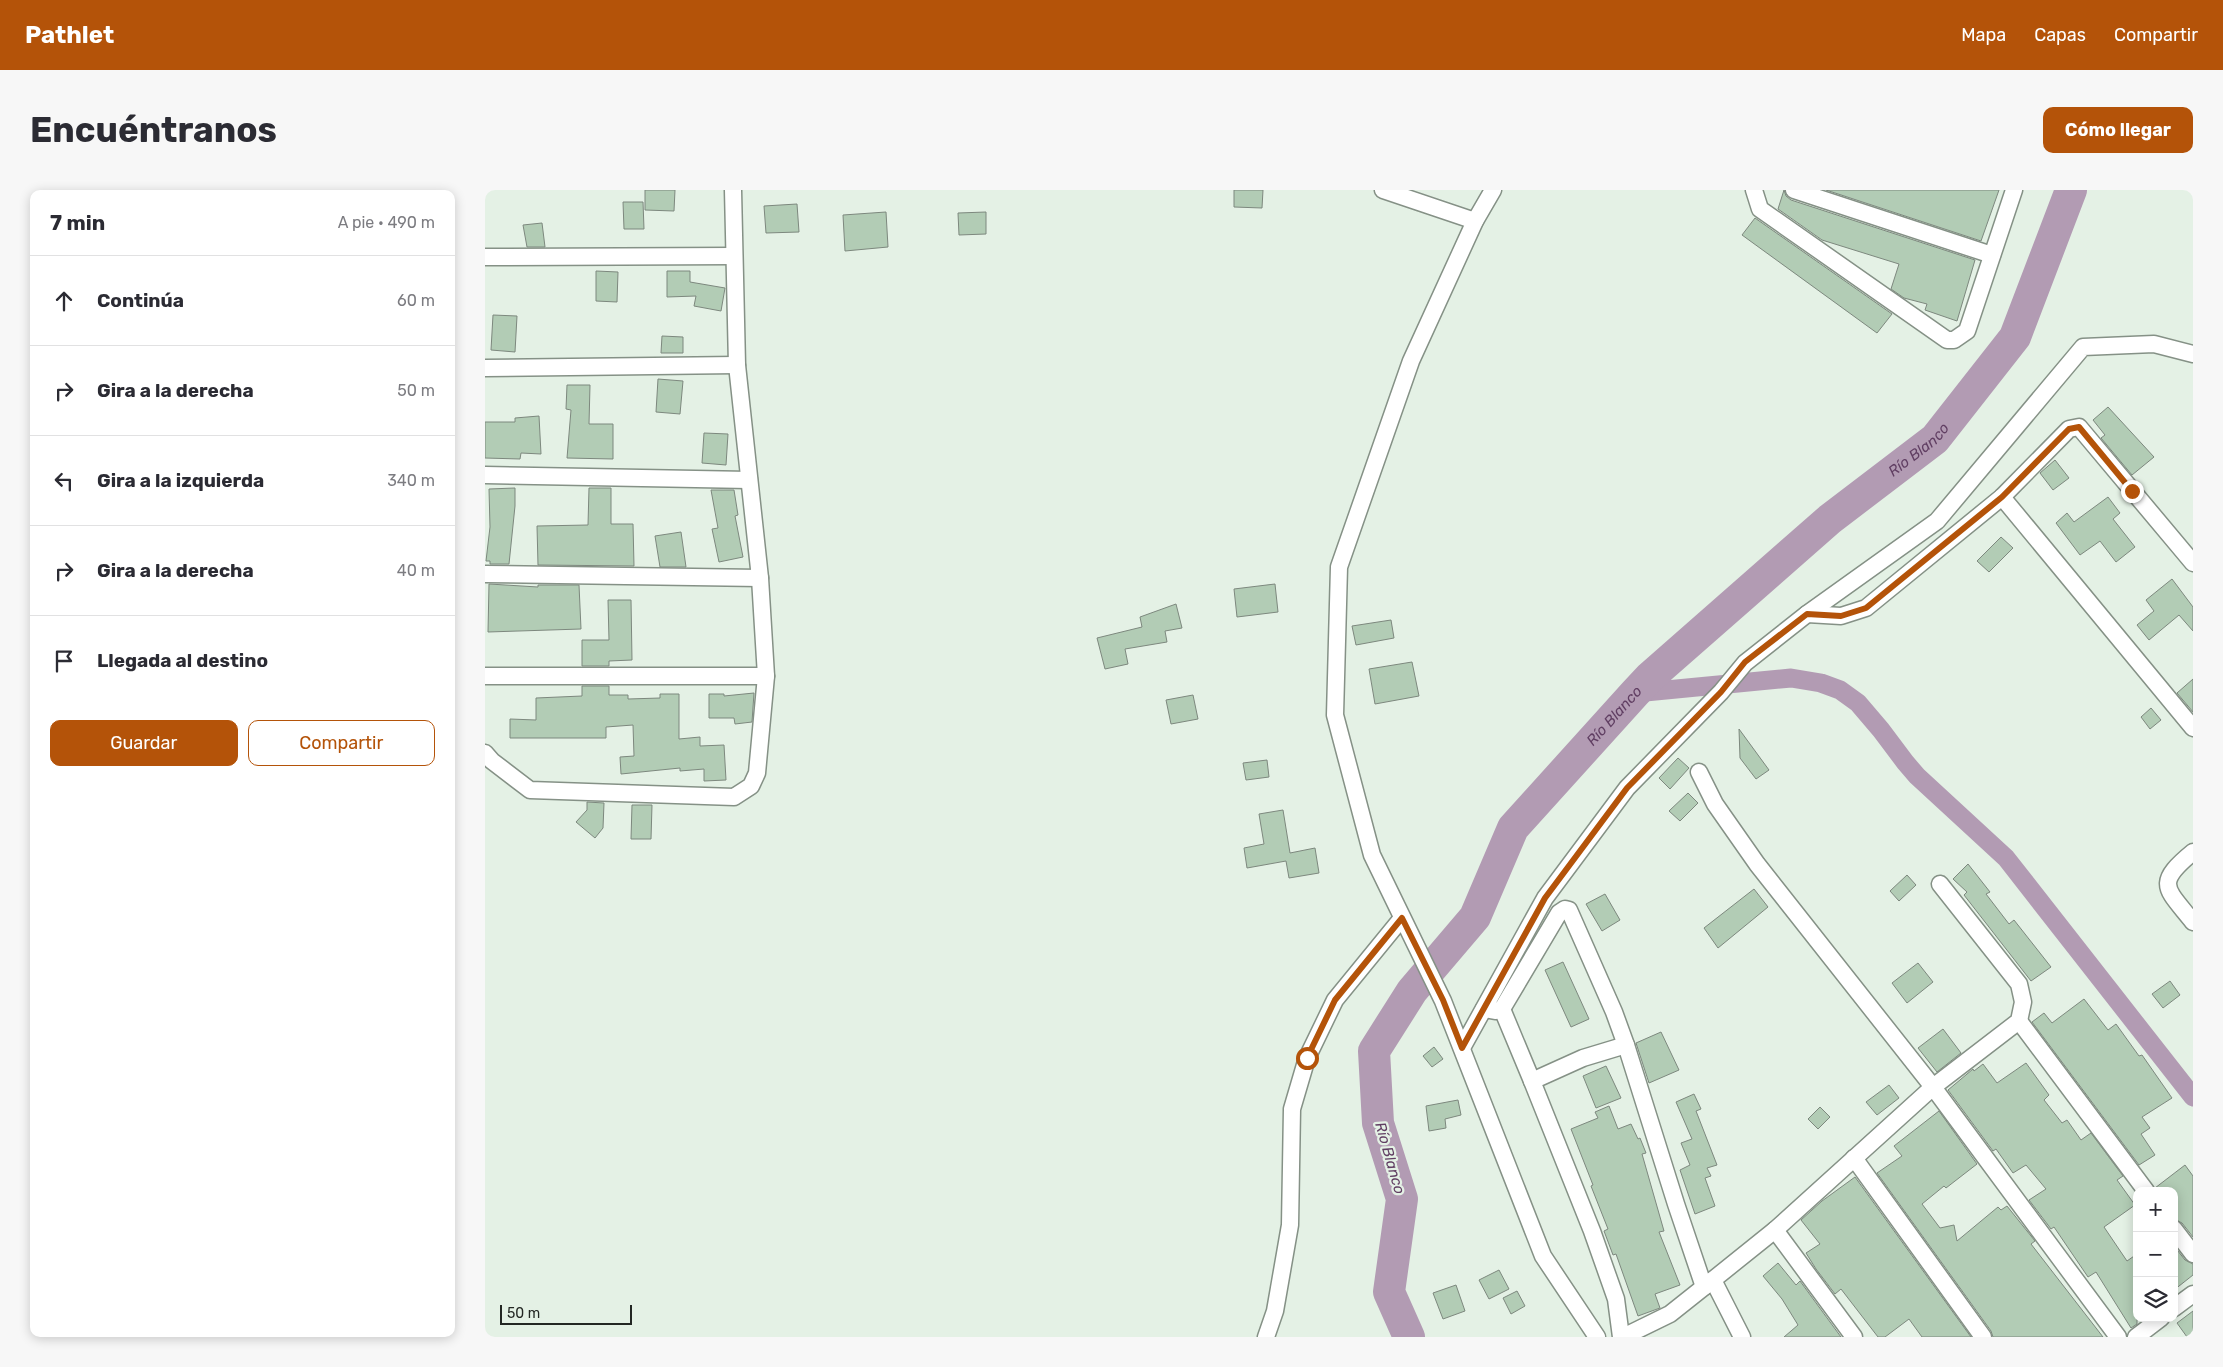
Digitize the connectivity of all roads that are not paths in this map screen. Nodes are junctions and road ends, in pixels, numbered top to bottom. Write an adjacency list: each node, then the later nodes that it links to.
1 (733, 190): 9 (street)
2 (1383, 190): 7 (street)
3 (1493, 190): 7 (street)
4 (1754, 190): 8 (street)
5 (1794, 190): 8 (street)
6 (2013, 190): 8 (street)
7 (1475, 221): 28 (street)
8 (1992, 255)
9 (733, 256): 10 (street); 12 (street)
10 (485, 257)
11 (2193, 354): 20 (street)
12 (737, 365): 13 (street); 15 (street)
13 (485, 368)
14 (485, 475): 15 (street)
15 (749, 480): 19 (street)
16 (2002, 497): 17 (street); 20 (street); 23 (street)
17 (2193, 563)
18 (485, 574): 19 (street)
19 (761, 578): 22 (street)
20 (1807, 614): 30 (street)
21 (485, 676): 22 (street)
22 (766, 676): 24 (street)
23 (2193, 728)
24 (485, 753)
25 (1699, 772): 36 (street)
26 (2193, 852): 29 (street)
27 (1939, 884): 32 (street)
28 (1402, 918): 34 (street); 46 (street)
29 (2193, 922)
30 (1484, 1009): 31 (street); 34 (street)
31 (1502, 1009): 33 (street); 35 (street)
32 (2019, 1021): 36 (street); 38 (street)
33 (1626, 1045): 35 (street); 42 (street)
34 (1462, 1048): 47 (street)
35 (1532, 1081): 48 (street)
36 (1933, 1087): 37 (street); 52 (street)
37 (1854, 1158): 39 (street); 51 (street)
38 (2143, 1187)
39 (1775, 1230): 42 (street); 50 (street)
40 (2176, 1232): 41 (street)
41 (2193, 1254)
42 (1709, 1283): 48 (street); 49 (street)
43 (2193, 1294): 44 (street)
44 (2178, 1305)
45 (2156, 1322): 53 (street)
46 (1266, 1337)
47 (1597, 1337)
48 (1622, 1337)
49 (1742, 1337)
50 (1854, 1337)
51 (1983, 1337)
52 (2118, 1337)
53 (2136, 1337)

